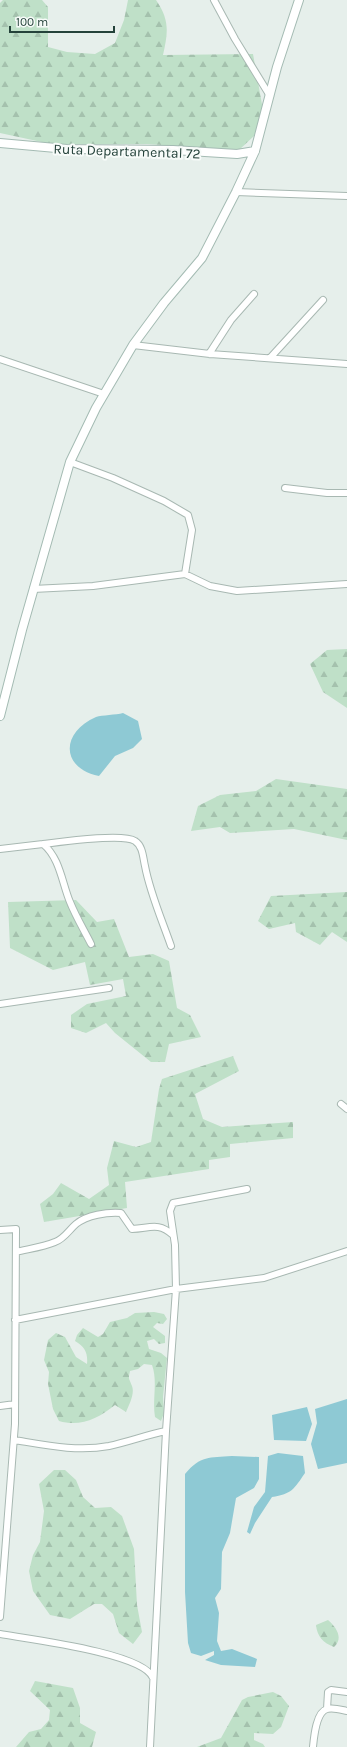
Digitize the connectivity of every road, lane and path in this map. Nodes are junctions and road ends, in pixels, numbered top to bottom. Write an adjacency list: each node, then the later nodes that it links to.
1 (214, 0): 3 (street)
2 (299, 0): 3 (main road)
3 (270, 96): 5 (main road)
4 (0, 143): 5 (main road, Ruta Departamental 72)
5 (255, 151): 6 (main road)
6 (236, 192): 7 (street); 10 (main road)
7 (347, 196)
8 (254, 294): 11 (street)
9 (323, 300): 12 (street)
10 (133, 345): 11 (street); 15 (main road)
11 (208, 354): 12 (street)
12 (270, 358): 14 (street)
13 (0, 359): 15 (street)
14 (347, 364)
15 (104, 394): 16 (main road)
16 (70, 462): 19 (street); 21 (main road)
17 (285, 488): 18 (street)
18 (347, 493)
19 (185, 574): 20 (street); 21 (street)
20 (347, 584)
21 (33, 589): 22 (main road)
22 (0, 716)
23 (43, 844): 24 (street); 25 (street); 26 (street)
24 (0, 849)
25 (91, 944)
26 (171, 946)
27 (109, 988): 28 (street)
28 (0, 1004)
29 (341, 1104): 30 (street)
30 (347, 1109)
31 (247, 1189): 33 (street)
32 (0, 1230): 35 (street)
33 (173, 1236): 35 (street); 36 (street)
34 (347, 1251): 36 (street)
35 (16, 1252): 37 (street)
36 (176, 1289): 37 (street); 40 (street)
37 (15, 1320): 38 (street)
38 (15, 1404): 39 (street); 41 (street)
39 (0, 1406)
40 (166, 1431): 41 (street); 44 (street)
41 (14, 1440): 42 (street)
42 (0, 1617)
43 (0, 1634): 44 (street)
44 (154, 1680): 48 (street)
45 (347, 1692): 46 (street)
46 (327, 1709): 47 (street); 49 (street)
47 (347, 1711)
48 (150, 1747)
49 (312, 1747)

